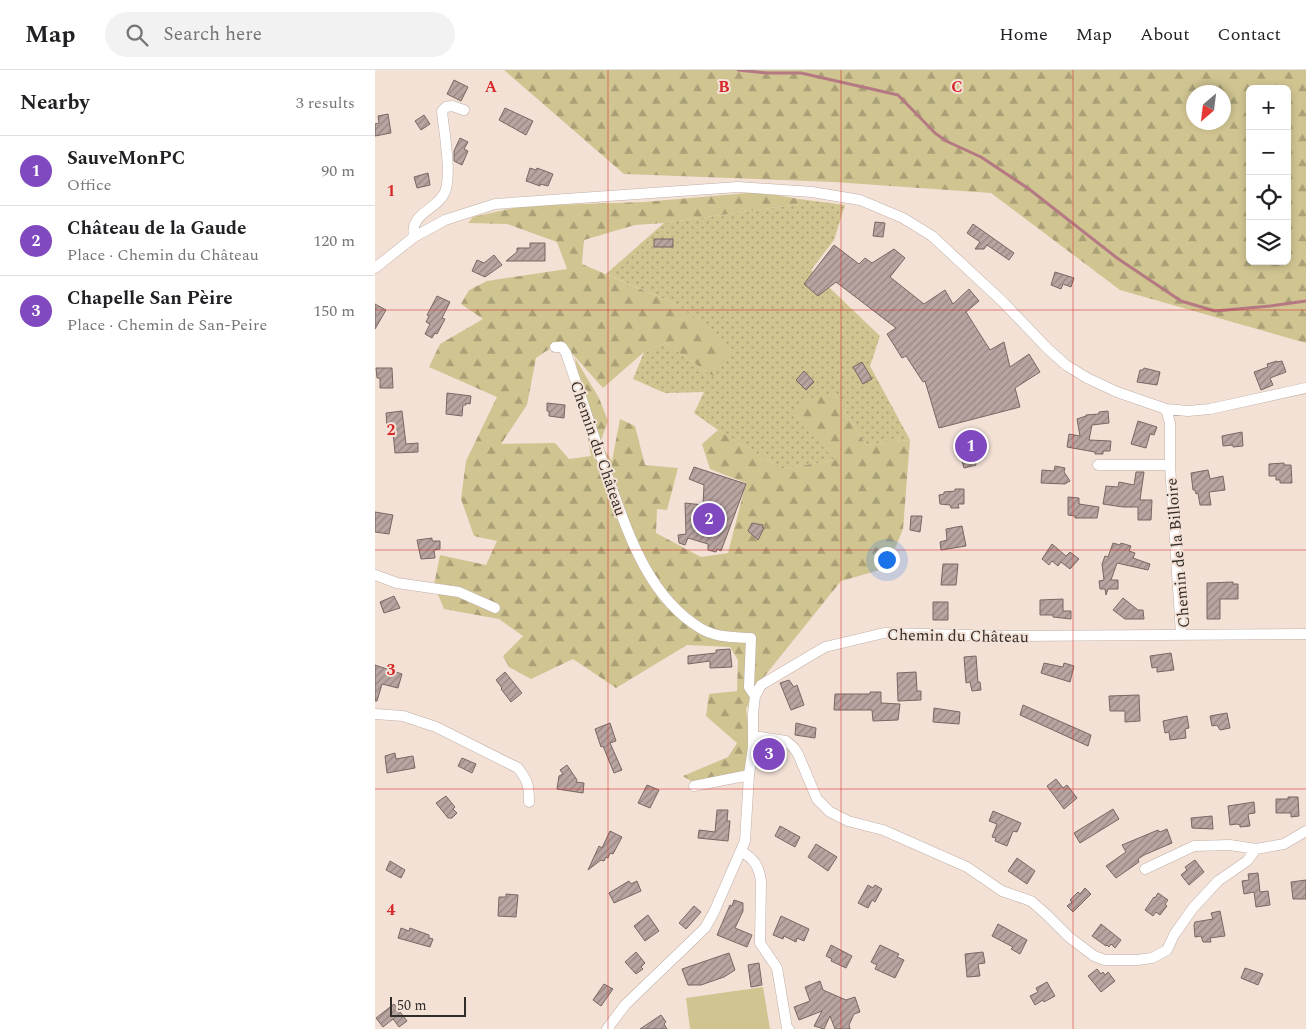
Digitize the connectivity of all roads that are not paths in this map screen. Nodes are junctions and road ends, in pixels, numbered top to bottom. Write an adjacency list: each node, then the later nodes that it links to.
1 (464, 110): 2 (street)
2 (414, 237): 3 (street); 6 (street)
3 (375, 268)
4 (555, 347): 13 (street, Chemin du Château)
5 (1306, 388): 6 (street)
6 (1167, 410): 8 (street, Chemin de la Billoire)
7 (1098, 465): 8 (street)
8 (1170, 465): 11 (street, Chemin de la Billoire)
9 (375, 575): 10 (street)
10 (495, 608)
11 (1181, 634): 12 (street, Chemin de la Billoire); 13 (street, Chemin du Château)
12 (1306, 634)
13 (755, 696): 15 (street, Chemin du Château)
14 (375, 714): 18 (street)
15 (753, 736): 16 (street, Chemin du Château); 20 (street)
16 (749, 775): 17 (street); 21 (street, Chemin du Château)
17 (694, 786)
18 (529, 802)
19 (1306, 831): 20 (street)
20 (1256, 850): 22 (street)
21 (741, 851): 23 (street, Chemin du Château); 24 (street)
22 (1145, 869)
23 (607, 1029)
24 (789, 1029)

